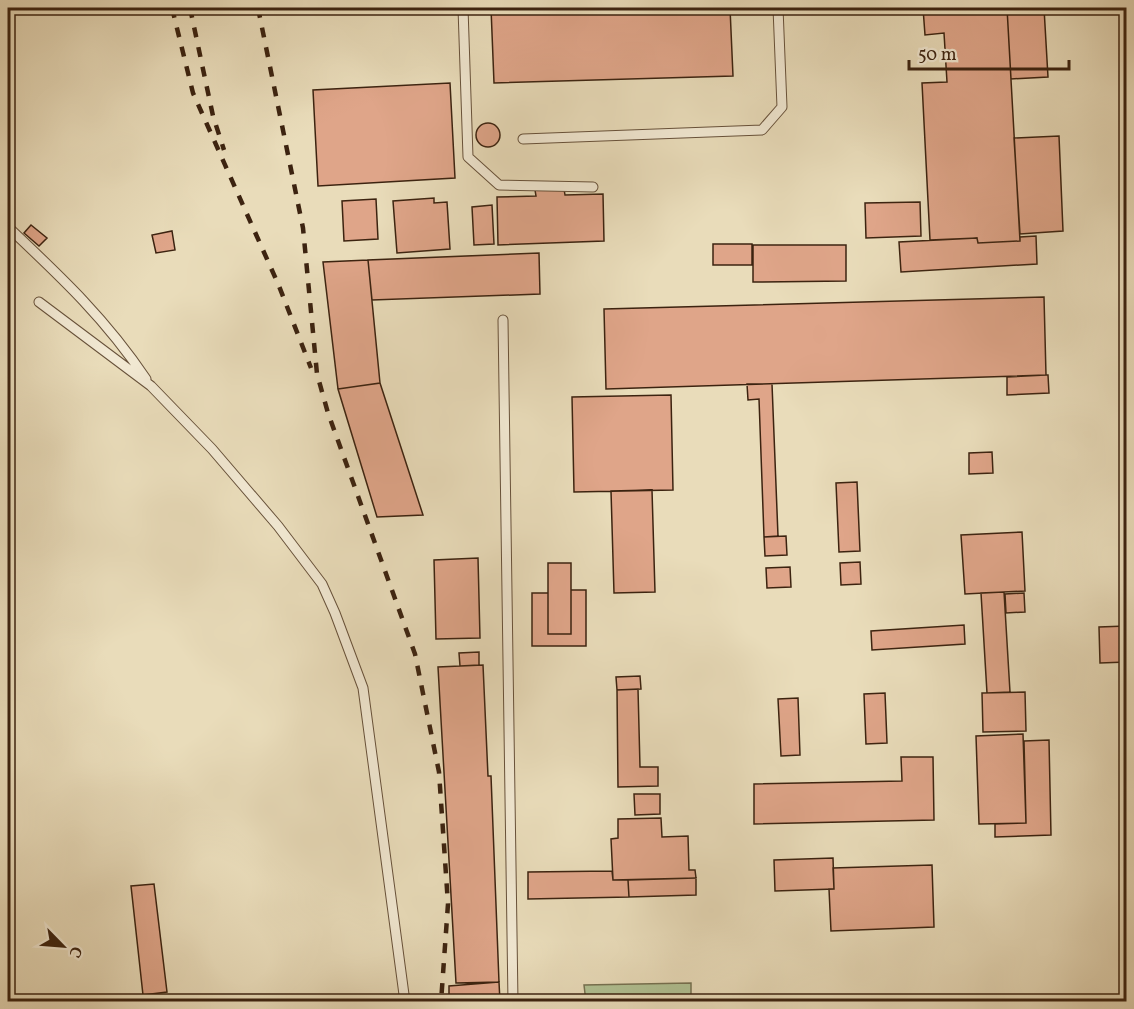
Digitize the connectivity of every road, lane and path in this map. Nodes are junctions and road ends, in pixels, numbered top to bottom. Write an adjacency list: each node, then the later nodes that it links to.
1 (463, 8): 4 (lane)
2 (778, 8): 3 (lane)
3 (523, 139)
4 (593, 187)
5 (8, 227): 8 (lane)
6 (39, 302): 8 (lane)
7 (503, 320): 10 (lane)
8 (151, 386): 9 (lane)
9 (405, 1002)
10 (513, 1002)

